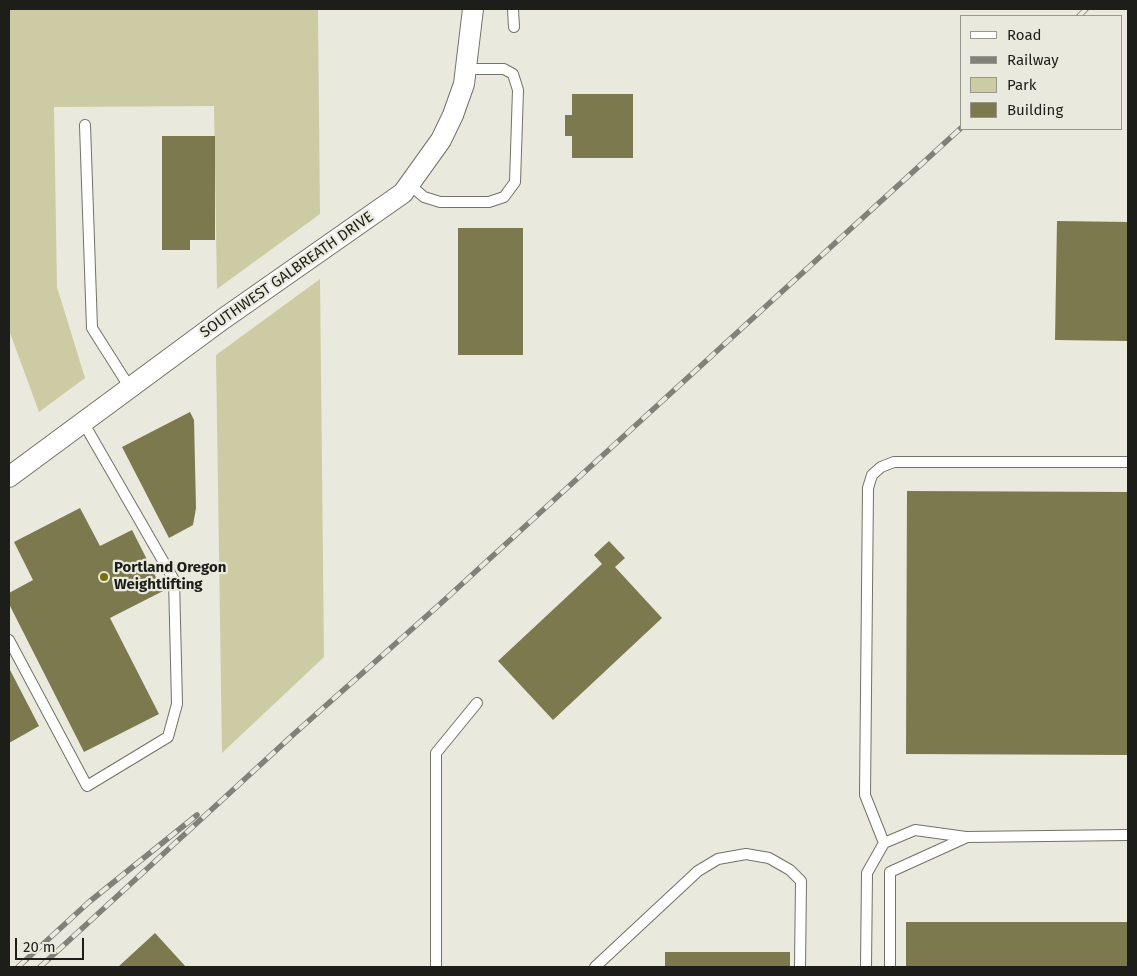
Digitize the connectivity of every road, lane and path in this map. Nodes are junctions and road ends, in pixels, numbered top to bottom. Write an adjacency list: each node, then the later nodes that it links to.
1 (473, 9): 4 (street, SOUTHWEST GALBREATH DRIVE)
2 (514, 9): 3 (lane)
3 (514, 27)
4 (467, 69): 6 (street, SOUTHWEST GALBREATH DRIVE); 6 (lane)
5 (85, 124): 7 (lane)
6 (409, 184): 7 (street, SOUTHWEST GALBREATH DRIVE)
7 (130, 388): 8 (street, SOUTHWEST GALBREATH DRIVE)
8 (83, 422): 10 (street, SOUTHWEST GALBREATH DRIVE); 11 (lane)
9 (1128, 462): 15 (lane)
10 (9, 477)
11 (9, 640)
12 (477, 703): 16 (lane)
13 (1128, 835): 14 (lane)
14 (966, 837): 15 (lane); 20 (lane)
15 (884, 843): 19 (lane)
16 (436, 967)
17 (595, 967): 18 (lane)
18 (800, 967)
19 (866, 967)
20 (890, 967)

